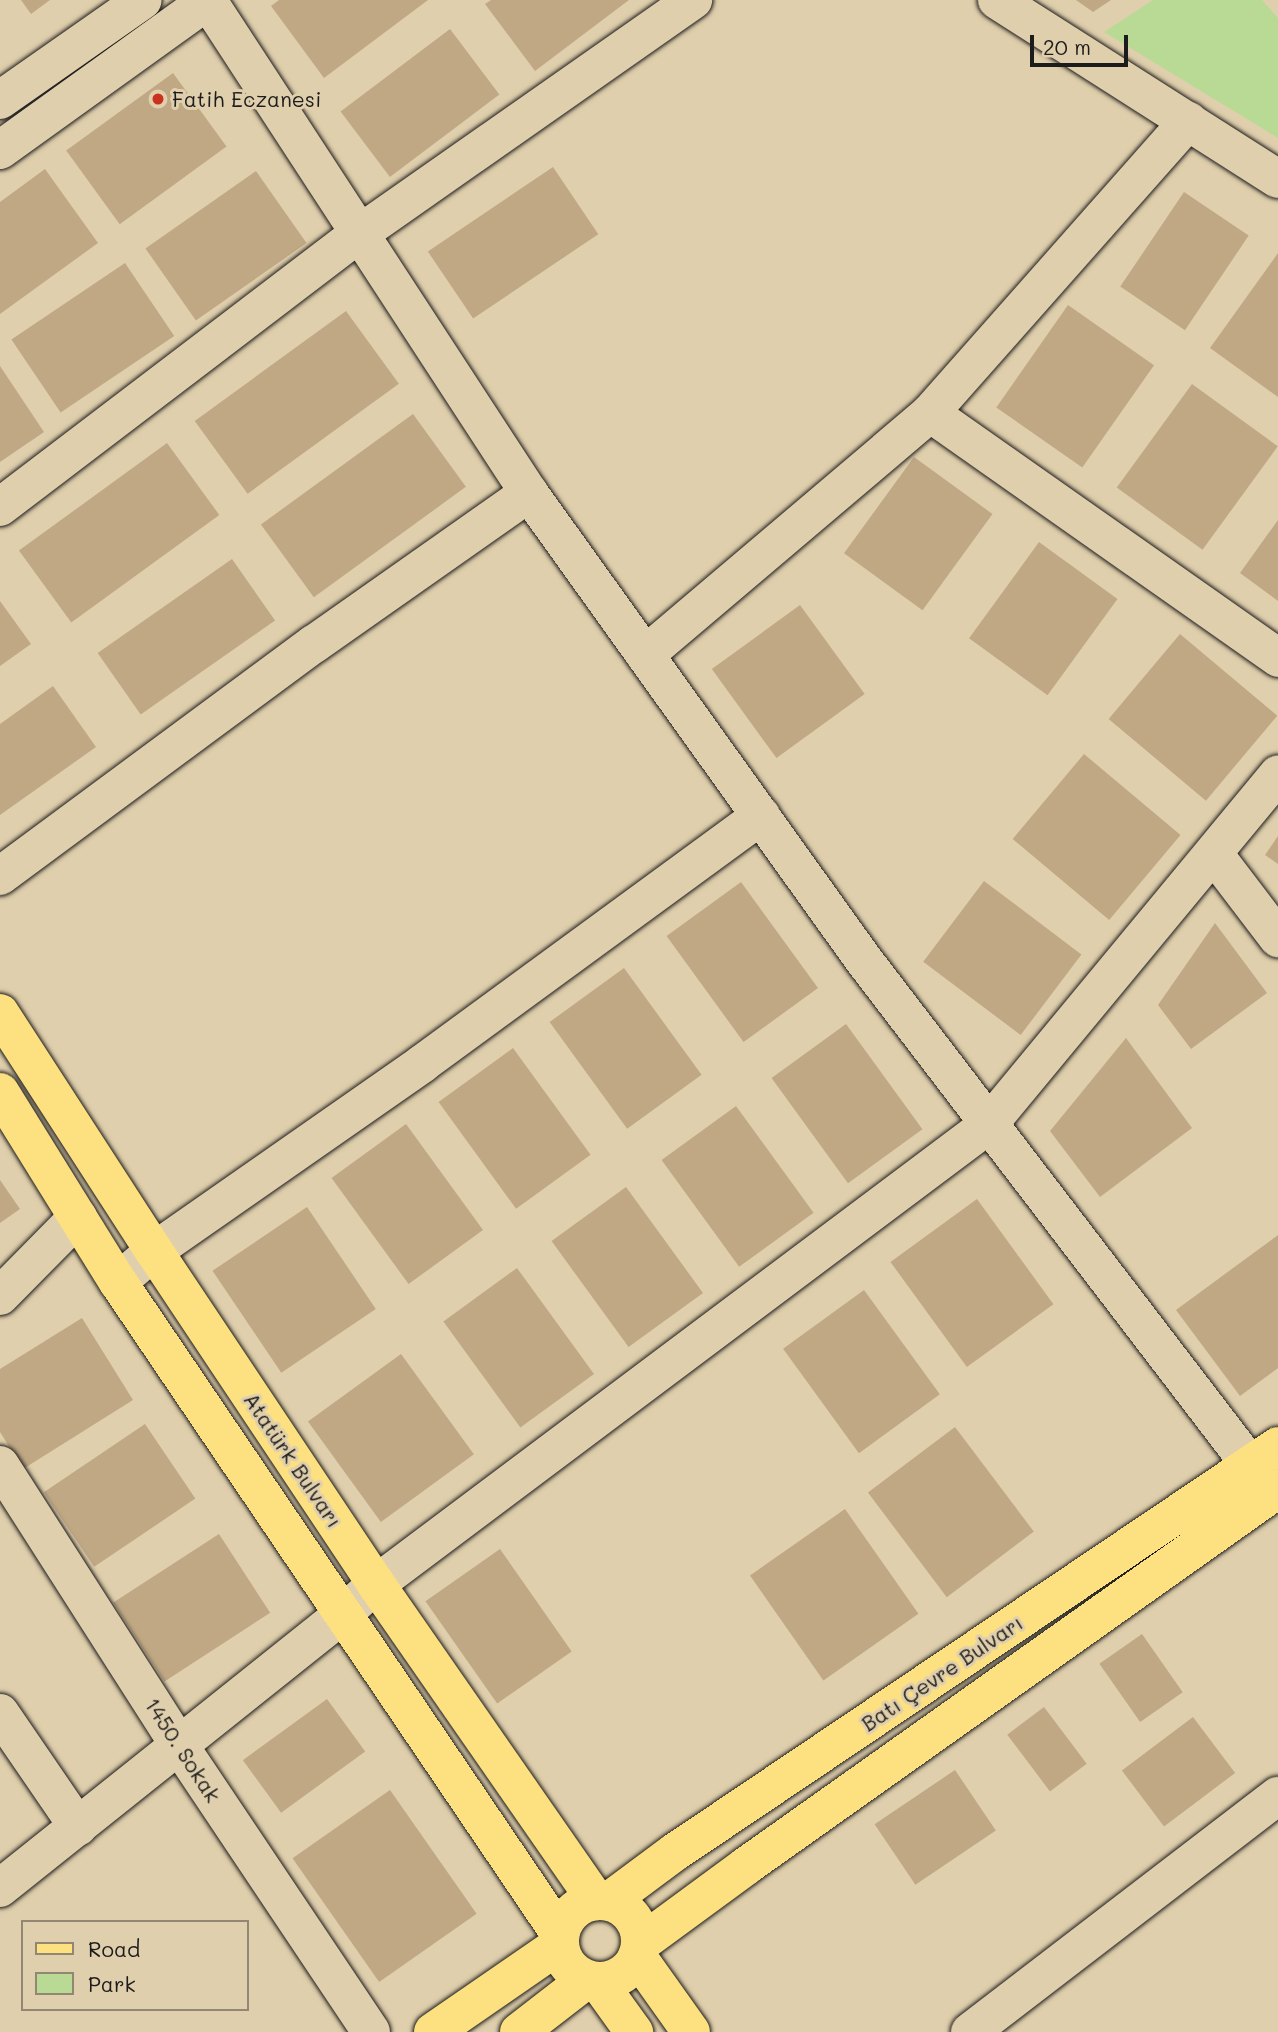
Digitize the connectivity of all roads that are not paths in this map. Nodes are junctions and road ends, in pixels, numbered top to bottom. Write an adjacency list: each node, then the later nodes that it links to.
1 (144, 0): 5 (street)
2 (209, 0): 7 (street); 9 (street)
3 (693, 0): 9 (street)
4 (997, 0): 6 (street)
5 (0, 100)
6 (1188, 121): 8 (street); 10 (street)
7 (0, 150)
8 (1278, 179)
9 (359, 234): 11 (street); 12 (street)
10 (930, 413): 13 (street); 14 (street)
11 (529, 493): 13 (street); 18 (street)
12 (0, 508)
13 (646, 655): 16 (street)
14 (1278, 658)
15 (1278, 775): 17 (street)
16 (761, 816): 22 (street); 24 (street)
17 (1214, 854): 19 (street); 22 (street)
18 (0, 876)
19 (1278, 938)
20 (0, 1013): 24 (main road, Atatürk Bulvarı)
21 (0, 1092): 23 (main road)
22 (988, 1125): 28 (street); 29 (street)
23 (78, 1217): 25 (main road); 26 (street)
24 (153, 1251): 25 (street); 29 (main road, Atatürk Bulvarı)
25 (118, 1282): 30 (main road)
26 (0, 1296)
27 (0, 1465): 32 (street, 1450. Sokak)
28 (1272, 1477): 36 (main road, Batı Çevre Bulvarı); 38 (main road, Batı Çevre Bulvarı)
29 (376, 1584): 30 (street); 36 (main road, Atatürk Bulvarı)
30 (343, 1614): 32 (street); 37 (main road)
31 (0, 1713): 34 (street)
32 (179, 1745): 34 (street); 40 (street, 1450. Sokak)
33 (1278, 1796): 45 (street)
34 (78, 1826): 35 (street)
35 (0, 1888)
36 (602, 1901): 37 (main road); 38 (main road)
37 (559, 1939): 39 (main road); 41 (main road)
38 (639, 1950): 39 (main road); 44 (main road)
39 (592, 1981): 42 (main road); 43 (main road)
40 (371, 2032)
41 (433, 2032)
42 (519, 2032)
43 (634, 2032)
44 (691, 2032)
45 (970, 2032)

